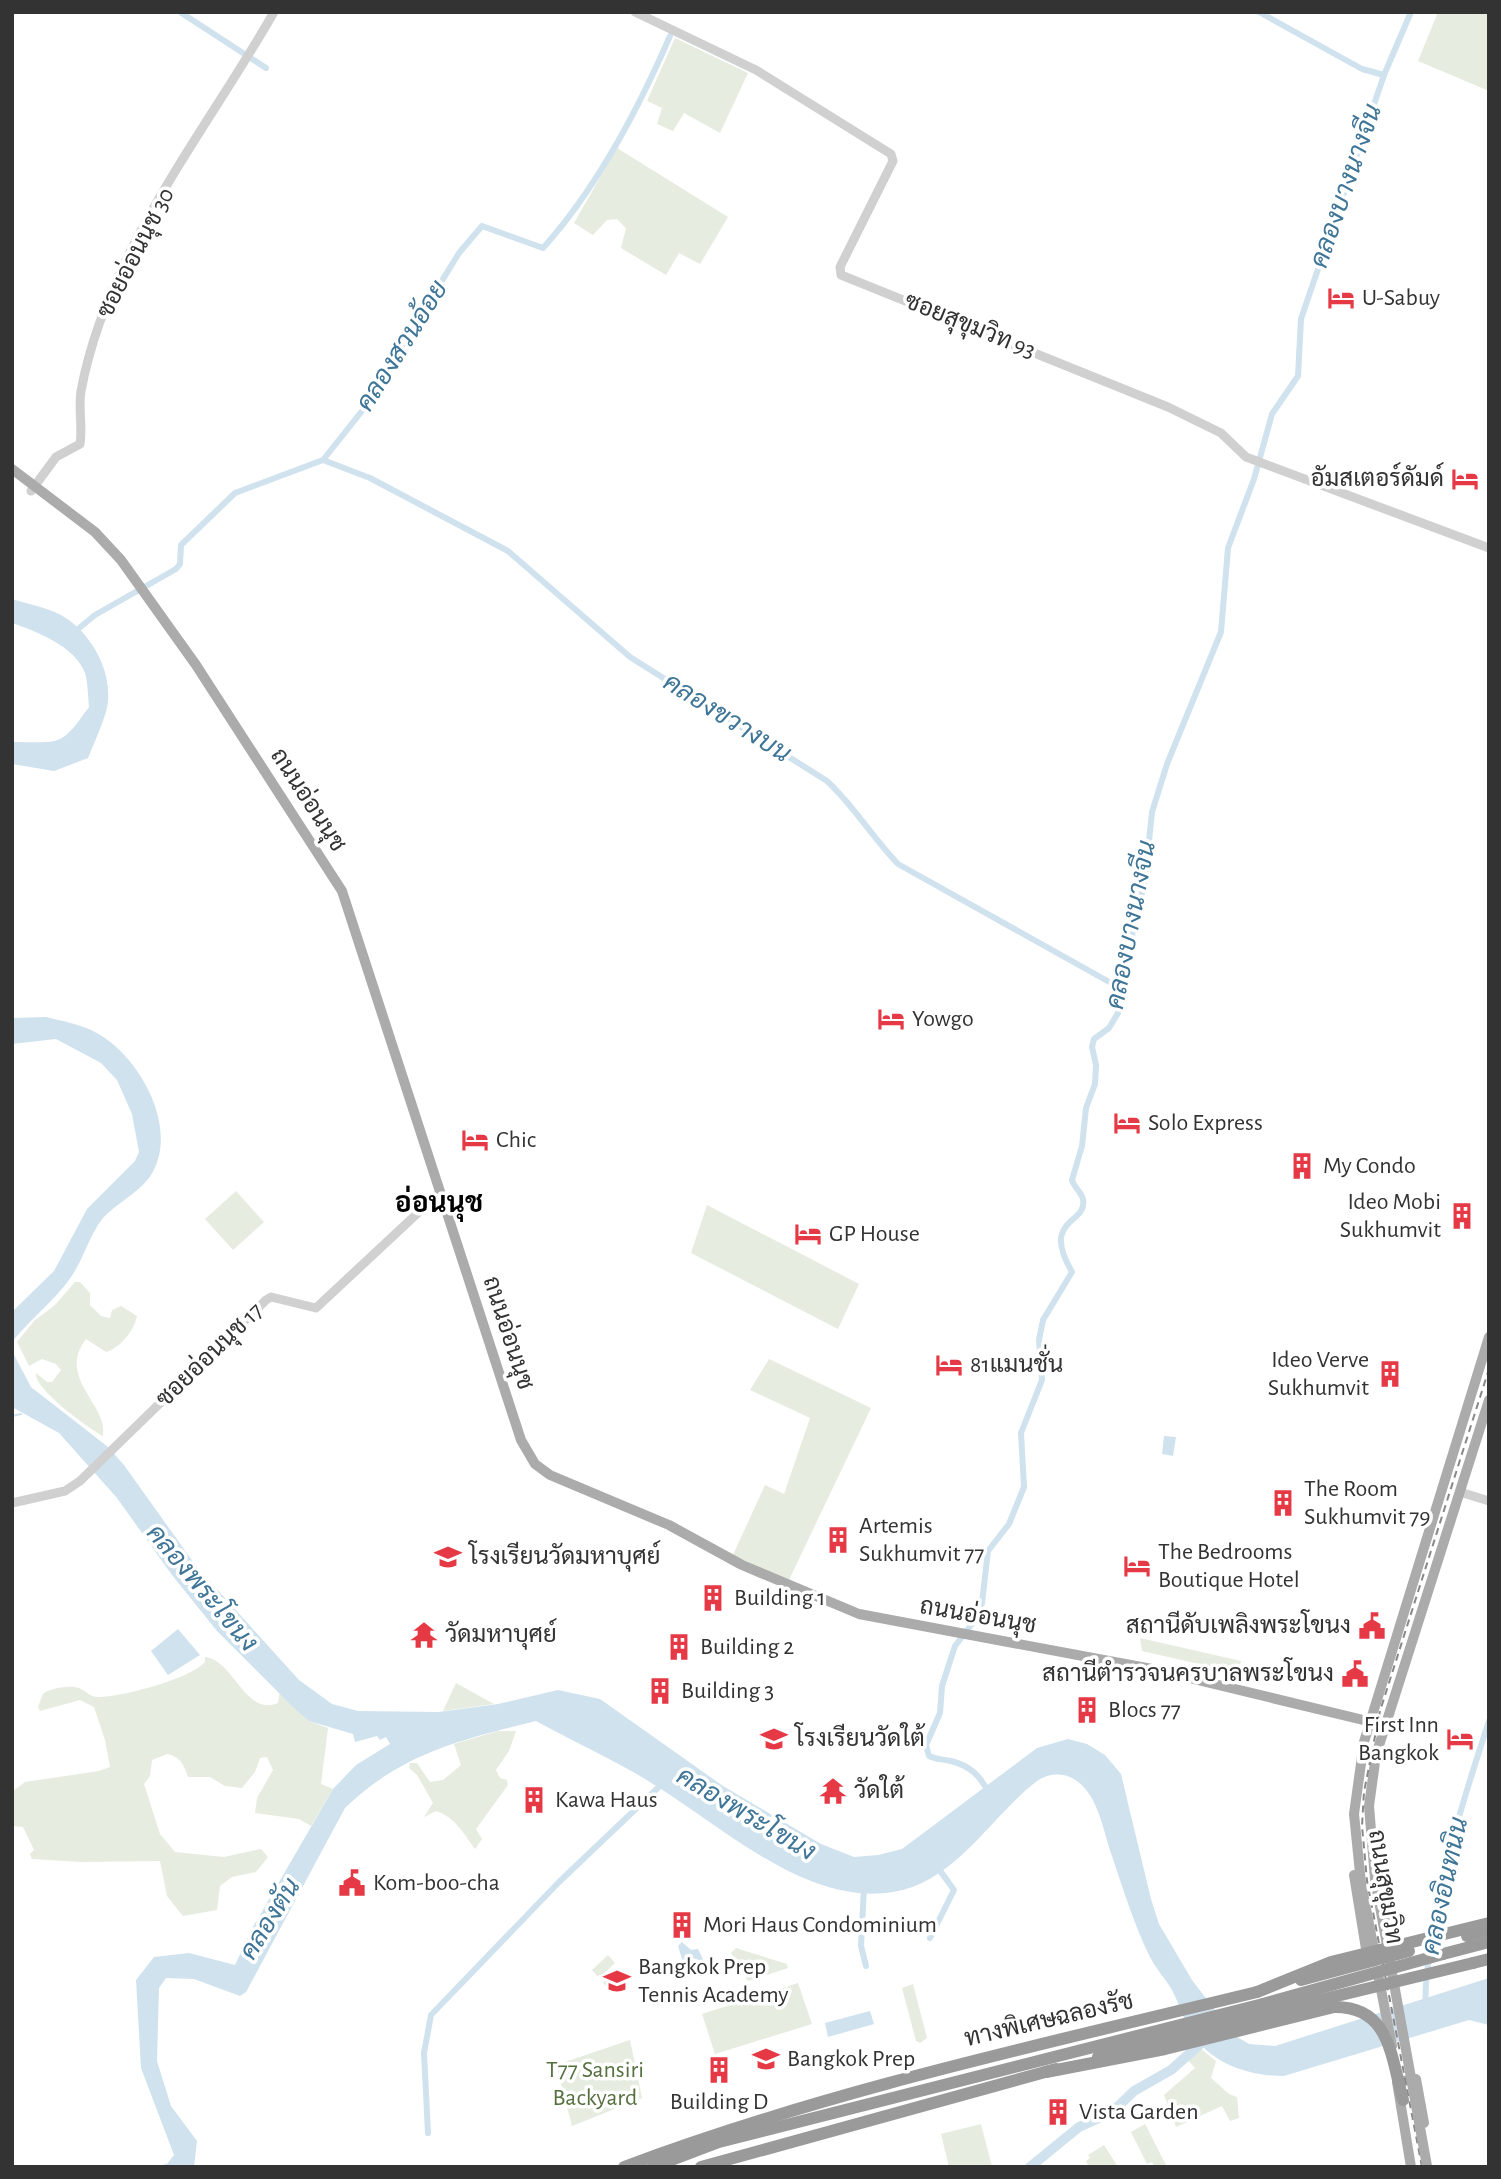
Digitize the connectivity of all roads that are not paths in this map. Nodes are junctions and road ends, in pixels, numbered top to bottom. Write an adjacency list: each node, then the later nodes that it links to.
1 (274, 12): 5 (street, ซอยอ่อนนุช 30)
2 (635, 12): 6 (street, ซอยสุขุมวิท 93)
3 (12, 469): 5 (main road, ถนนอ่อนนุช)
4 (12, 476): 5 (main road, ถนนอ่อนนุช)
5 (32, 488): 7 (main road, ถนนอ่อนนุช)
6 (1489, 548)
7 (438, 1194): 12 (street, ซอยอ่อนนุช 17); 13 (main road, ถนนอ่อนนุช)
8 (1489, 1337): 13 (main road, ถนนสุขุมวิท)
9 (1489, 1399): 10 (main road, ถนนสุขุมวิท)
10 (1460, 1492): 11 (street); 14 (main road, ถนนสุขุมวิท)
11 (1489, 1501)
12 (12, 1503)
13 (1369, 1722): 14 (main road, ถนนอ่อนนุช); 16 (main road, ถนนสุขุมวิท)
14 (1384, 1727): 15 (main road, ถนนสุขุมวิท)
15 (1370, 1831): 16 (main road); 24 (main road, ถนนสุขุมวิท, bridge)
16 (1354, 1842): 23 (main road, ถนนสุขุมวิท, bridge)
17 (1489, 1923): 21 (highway, bridge)
18 (1489, 1930): 21 (highway, ทางพิเศษฉลองรัช, bridge)
19 (1489, 1941): 26 (highway, ทางพิเศษฉลองรัช, bridge)
20 (1489, 1959): 22 (highway, bridge)
21 (1257, 1992): 25 (highway, ทางพิเศษฉลองรัช)
22 (1046, 2072): 23 (highway, bridge); 27 (highway)
23 (1403, 2100): 28 (main road, ถนนสุขุมวิท)
24 (1429, 2166): 28 (main road)
25 (624, 2167)
26 (653, 2167)
27 (701, 2167)
28 (1413, 2167)

